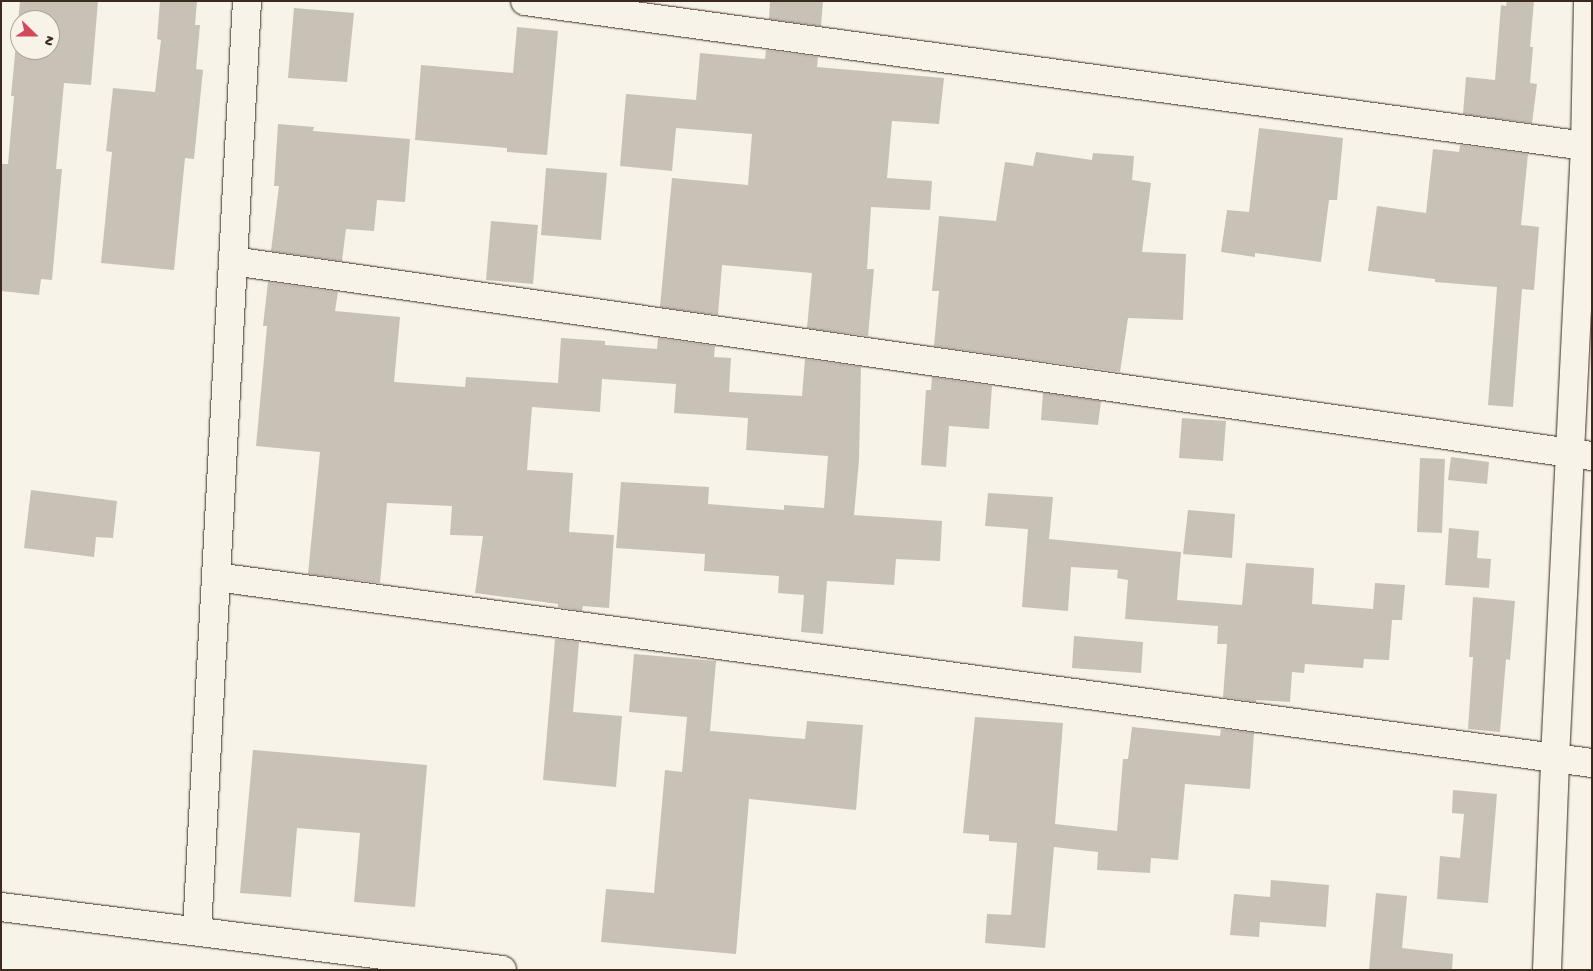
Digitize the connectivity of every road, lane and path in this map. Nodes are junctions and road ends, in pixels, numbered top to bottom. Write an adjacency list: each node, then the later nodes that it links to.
1 (247, 1): 5 (street)
2 (525, 1): 4 (street)
3 (1588, 1): 4 (street)
4 (1588, 147): 6 (street)
5 (233, 261): 6 (street); 7 (street)
6 (1581, 454): 8 (street)
7 (216, 577): 8 (street); 11 (street)
8 (1555, 758): 9 (street); 13 (street)
9 (1592, 763)
10 (1, 907): 11 (street)
11 (197, 930): 12 (street)
12 (502, 970)
13 (1547, 970)

